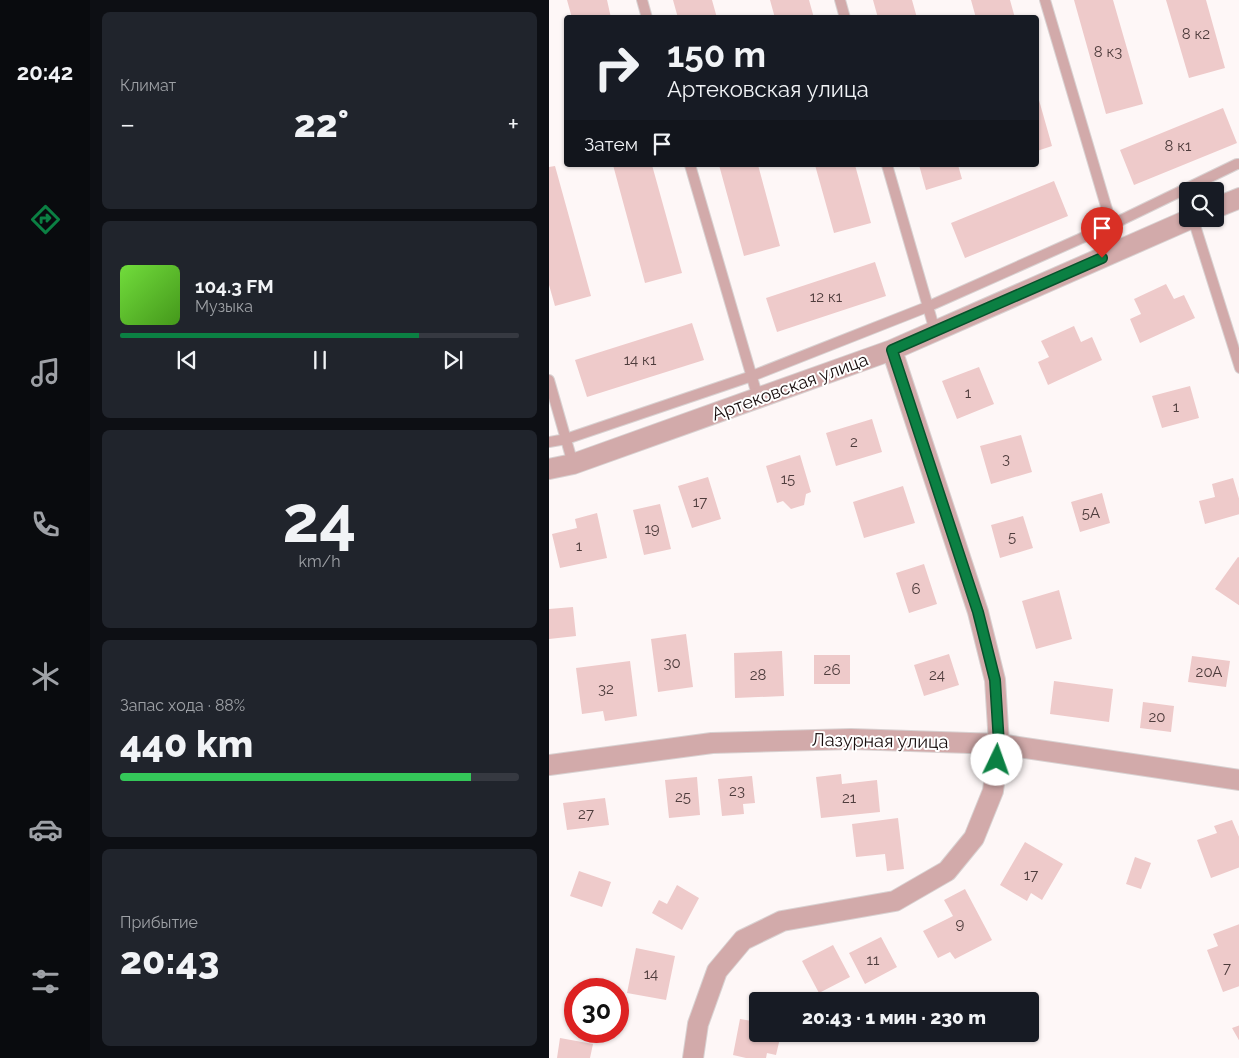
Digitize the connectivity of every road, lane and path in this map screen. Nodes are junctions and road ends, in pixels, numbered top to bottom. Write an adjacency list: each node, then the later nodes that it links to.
1 (642, 0): 4 (lane)
2 (840, 0): 5 (lane)
3 (1045, 0): 11 (lane)
4 (646, 15)
5 (844, 15)
6 (1239, 164): 11 (lane)
7 (691, 167): 19 (lane)
8 (888, 167): 15 (lane)
9 (1239, 198): 10 (street)
10 (1224, 204)
11 (1111, 225): 14 (lane); 15 (lane)
12 (1179, 225): 14 (street, Артековская улица)
13 (1195, 227): 18 (lane)
14 (1119, 250): 16 (street, Артековская улица)
15 (927, 307): 16 (lane); 19 (lane)
16 (935, 332): 17 (street, Артековская улица)
17 (892, 350): 21 (street, Артековская улица); 26 (street)
18 (1239, 368)
19 (752, 376): 21 (lane); 22 (lane)
20 (549, 380): 22 (lane)
21 (758, 398): 24 (street, Артековская улица)
22 (566, 439): 23 (lane); 24 (lane)
23 (549, 442)
24 (573, 464): 25 (street, Артековская улица)
25 (549, 470)
26 (999, 744): 27 (street, Лазурная улица); 28 (street, Лазурная улица); 29 (street)
27 (549, 765)
28 (1239, 780)
29 (693, 1058)

